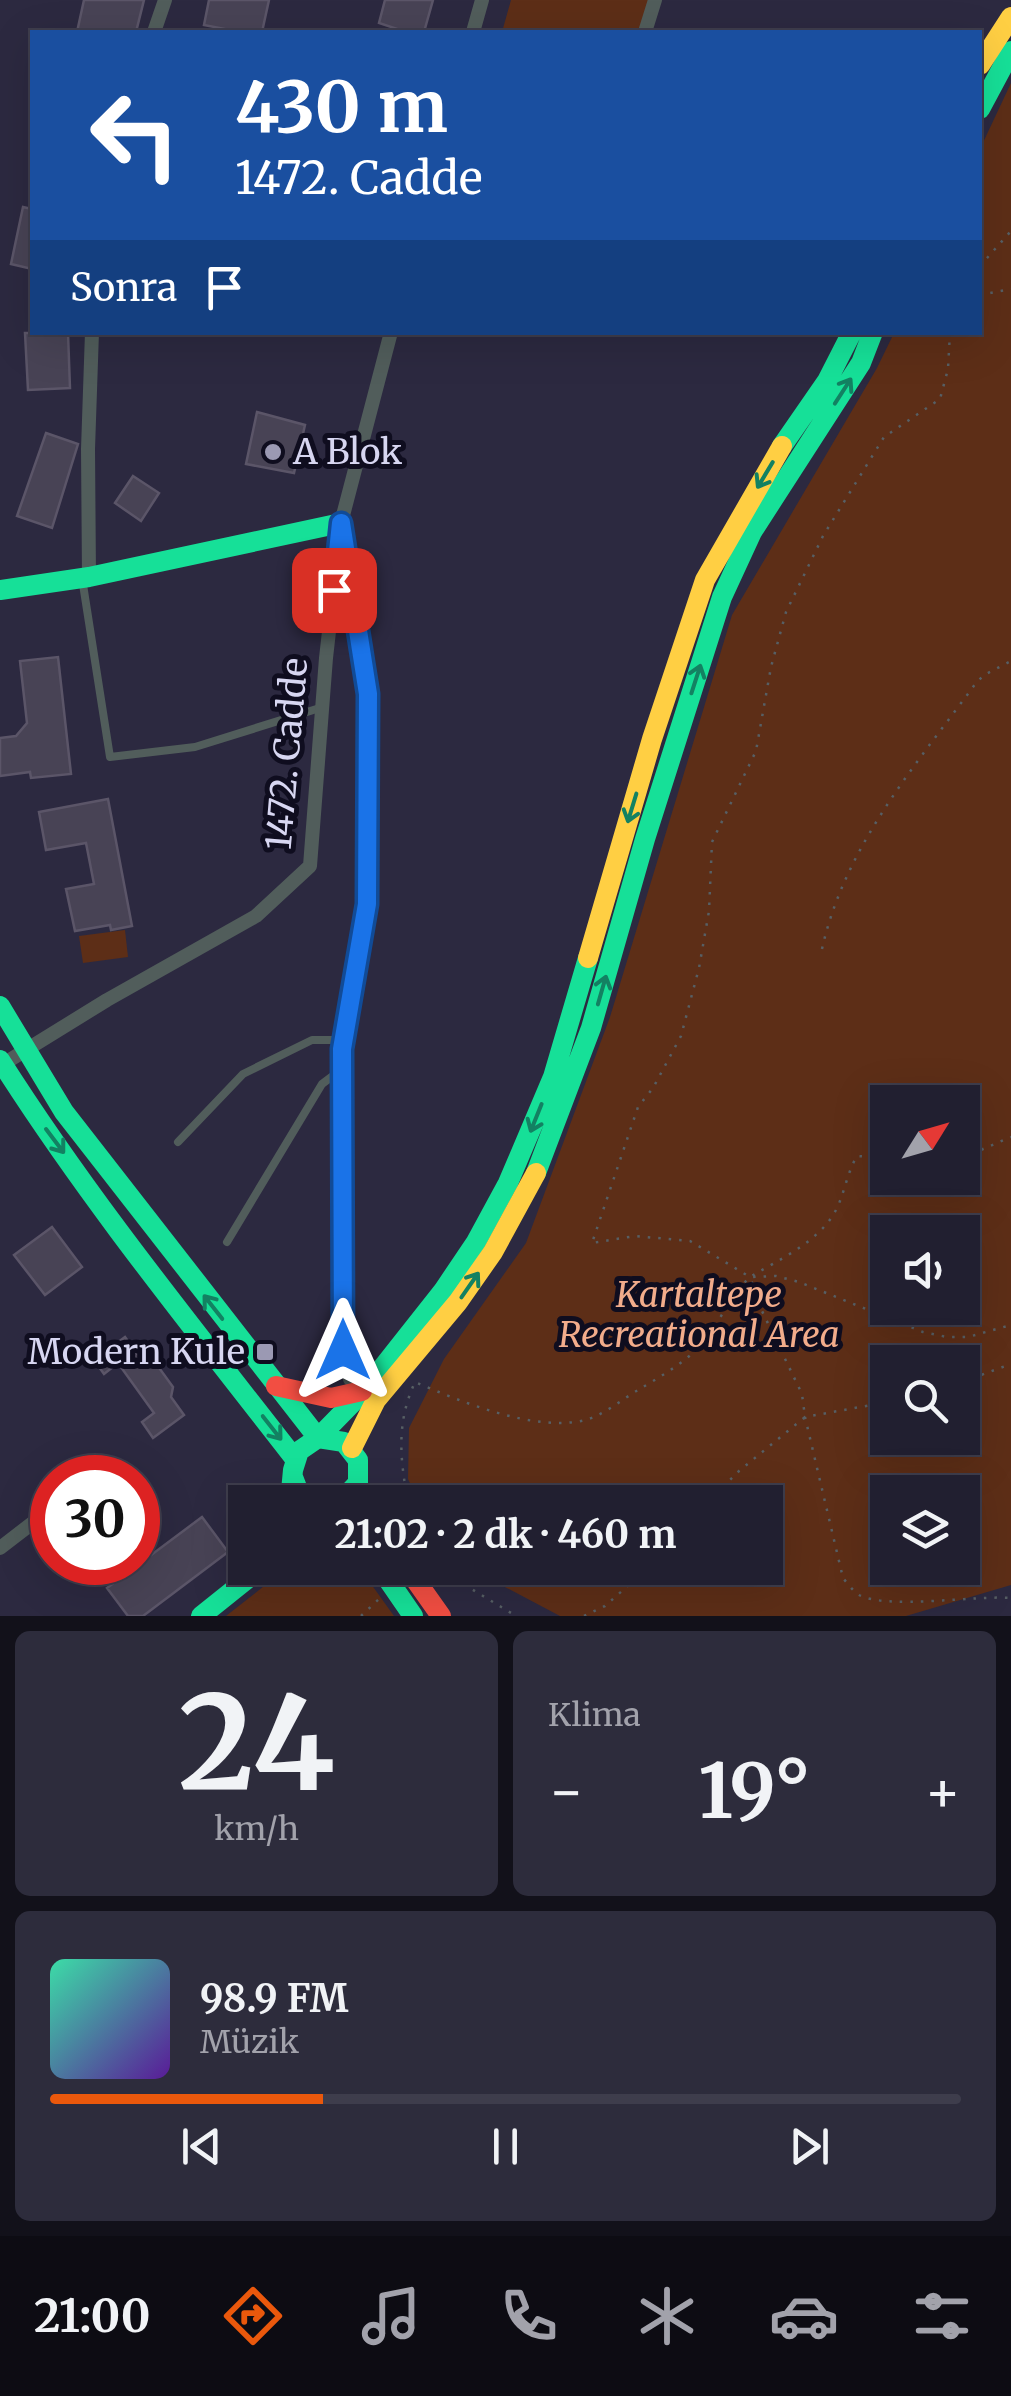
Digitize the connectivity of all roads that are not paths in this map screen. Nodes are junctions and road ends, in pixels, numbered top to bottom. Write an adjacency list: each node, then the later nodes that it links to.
1 (164, 0): 5 (street)
2 (482, 0): 6 (street)
3 (655, 0): 7 (street)
4 (1011, 18): 9 (main road)
5 (155, 30)
6 (474, 30)
7 (647, 30)
8 (1011, 51): 10 (main road)
9 (982, 61)
10 (982, 105)
11 (92, 335): 16 (street)
12 (390, 335): 15 (street)
13 (850, 335): 27 (main road, one-way to 27)
14 (872, 335): 27 (main road, one-way to 14)
15 (341, 523): 16 (main road); 18 (street, 1472. Cadde); 20 (street)
16 (86, 578): 17 (main road); 18 (lane)
17 (0, 590)
18 (323, 707): 21 (street, 1472. Cadde)
19 (0, 1006): 21 (main road)
20 (344, 1040): 23 (street); 24 (lane)
21 (26, 1051): 22 (street, 1472. Cadde); 26 (main road, one-way to 21)
22 (1, 1064): 30 (main road, one-way to 30)
23 (342, 1069): 25 (lane); 27 (street)
24 (178, 1142)
25 (227, 1242)
26 (276, 1386): 27 (main road); 28 (main road)
27 (370, 1395): 28 (main road); 29 (main road)
28 (318, 1438): 29 (main road); 30 (main road)
29 (352, 1448): 33 (main road)
30 (294, 1464): 31 (main road); 32 (main road)
31 (292, 1485)
32 (297, 1485)
33 (362, 1485)
34 (30, 1525): 35 (street)
35 (0, 1548)
36 (239, 1585): 39 (main road)
37 (391, 1585): 40 (main road)
38 (420, 1585): 41 (main road)
39 (201, 1616)
40 (414, 1616)
41 (441, 1616)

